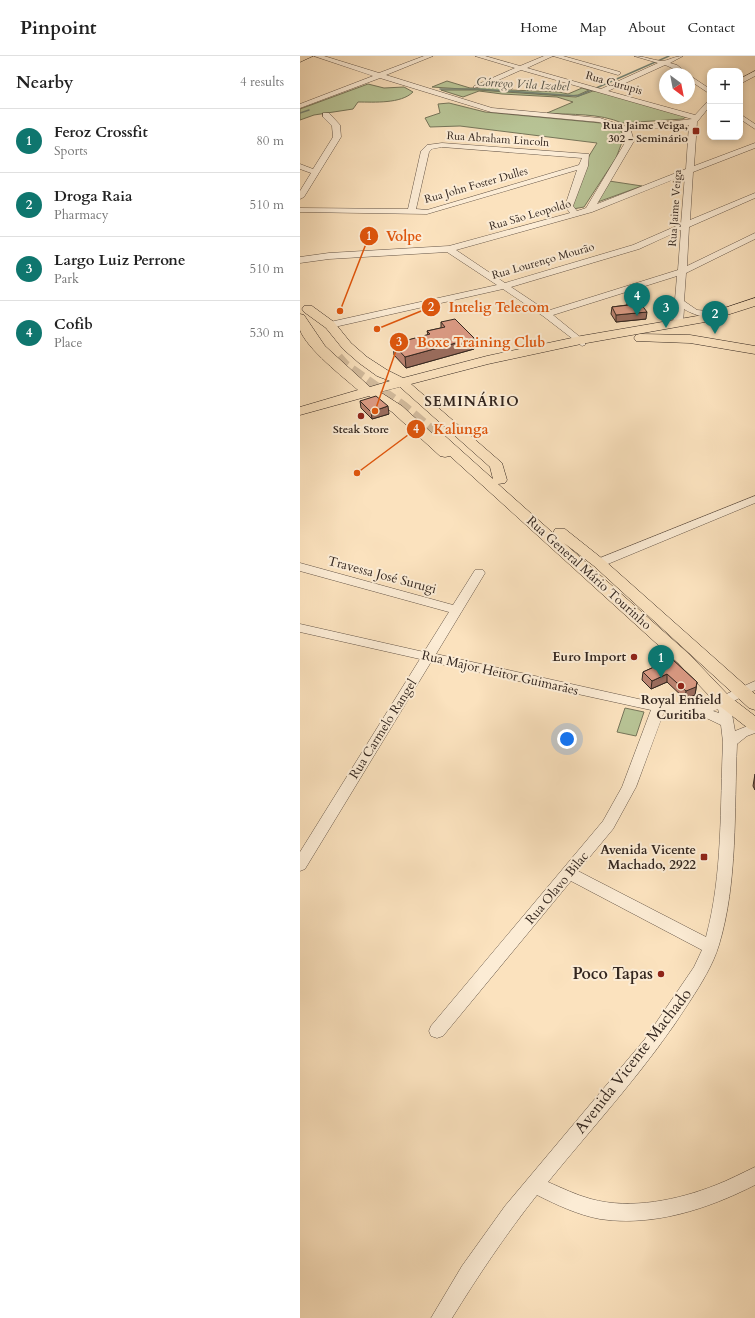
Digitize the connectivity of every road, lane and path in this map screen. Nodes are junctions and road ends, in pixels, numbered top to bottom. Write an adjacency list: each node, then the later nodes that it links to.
1 (309, 56): 9 (main road)
2 (317, 56): 15 (street)
3 (430, 56): 15 (street)
4 (478, 56): 11 (street, Rua Curupis)
5 (550, 56): 11 (street)
6 (556, 56): 13 (street)
7 (637, 56): 10 (street)
8 (680, 56): 10 (street)
9 (300, 59)
10 (658, 60): 12 (street); 21 (street)
11 (521, 68): 18 (street); 21 (street, Rua Curupis)
12 (678, 68)
13 (618, 73)
14 (755, 73): 16 (street)
15 (380, 76): 24 (street); 29 (street)
16 (743, 80)
17 (695, 81): 22 (street)
18 (486, 82): 19 (street); 20 (street)
19 (476, 87)
20 (510, 88)
21 (598, 90): 27 (street, Rua Curupis)
22 (707, 90)
23 (708, 104): 27 (street)
24 (301, 106)
25 (326, 115): 34 (street)
26 (743, 118): 28 (street)
27 (695, 120): 29 (street); 33 (street, Rua Jaime Veiga)
28 (755, 127)
29 (627, 129): 38 (street)
30 (755, 145): 33 (street, Rua São Leopoldo)
31 (300, 166): 34 (street)
32 (584, 166): 39 (street, Rua John Foster Dulles); 39 (street, Rua Abraham Lincoln); 40 (street)
33 (690, 170): 38 (street, Rua São Leopoldo); 41 (street, Rua Jaime Veiga)
34 (314, 172): 36 (street)
35 (755, 195): 41 (street, Rua Lourenço Mourão)
36 (300, 198)
37 (300, 210): 39 (street, Rua John Foster Dulles)
38 (588, 210): 40 (street, Rua São Leopoldo)
39 (411, 212)
40 (576, 214): 43 (street, Rua São Leopoldo)
41 (686, 226): 45 (street, Rua Jaime Veiga); 46 (street, Rua Lourenço Mourão)
42 (755, 236): 45 (street)
43 (449, 249): 44 (street, Rua São Leopoldo); 46 (street)
44 (300, 260)
45 (683, 271): 47 (street, Rua Jaime Veiga); 50 (street)
46 (504, 286): 50 (street); 53 (street, Rua Lourenço Mourão)
47 (680, 302): 51 (street); 52 (street, Rua Jaime Veiga)
48 (755, 302): 51 (main road)
49 (302, 311): 53 (main road); 56 (main road); 59 (main road)
50 (546, 314): 55 (street)
51 (717, 315): 52 (main road)
52 (678, 324): 54 (main road); 55 (main road)
53 (330, 325): 58 (main road)
54 (690, 339): 55 (main road); 57 (main road)
55 (582, 341): 58 (main road)
56 (335, 349)
57 (755, 350)
58 (404, 384): 59 (main road); 63 (main road)
59 (371, 393): 60 (main road); 61 (main road); 63 (main road)
60 (300, 411)
61 (300, 417)
62 (445, 438): 63 (main road, Rua General Mário Tourinho)
63 (495, 482): 65 (main road, Rua General Mário Tourinho); 72 (main road, Rua General Mário Tourinho)
64 (755, 500): 65 (street)
65 (599, 563): 71 (main road, Rua General Mário Tourinho)
66 (300, 567): 68 (street, Travessa José Surugi)
67 (479, 574): 68 (street, Rua Carmelo Rangel)
68 (457, 610): 70 (street, Rua Carmelo Rangel)
69 (300, 628): 70 (street, Rua Major Heitor Guimarães)
70 (428, 656): 74 (street, Rua Major Heitor Guimarães); 80 (street, Rua Carmelo Rangel)
71 (748, 688): 72 (street); 73 (main road)
72 (723, 700): 75 (street); 76 (street, Avenida Vicente Machado); 77 (main road, Rua General Mário Tourinho)
73 (755, 704)
74 (659, 707): 75 (street, Rua Major Heitor Guimarães); 81 (street, Rua Olavo Bilac)
75 (702, 712): 76 (street, Rua Major Heitor Guimarães)
76 (727, 723): 79 (street, Avenida Vicente Machado)
77 (755, 725)
78 (755, 728): 79 (street)
79 (730, 742): 82 (street, Avenida Vicente Machado)
80 (300, 864)
81 (569, 873): 82 (street); 83 (street, Rua Olavo Bilac)
82 (711, 947): 85 (street, Avenida Vicente Machado)
83 (437, 1031)
84 (755, 1176): 85 (street)
85 (534, 1185): 86 (street, Avenida Vicente Machado)
86 (441, 1318)

